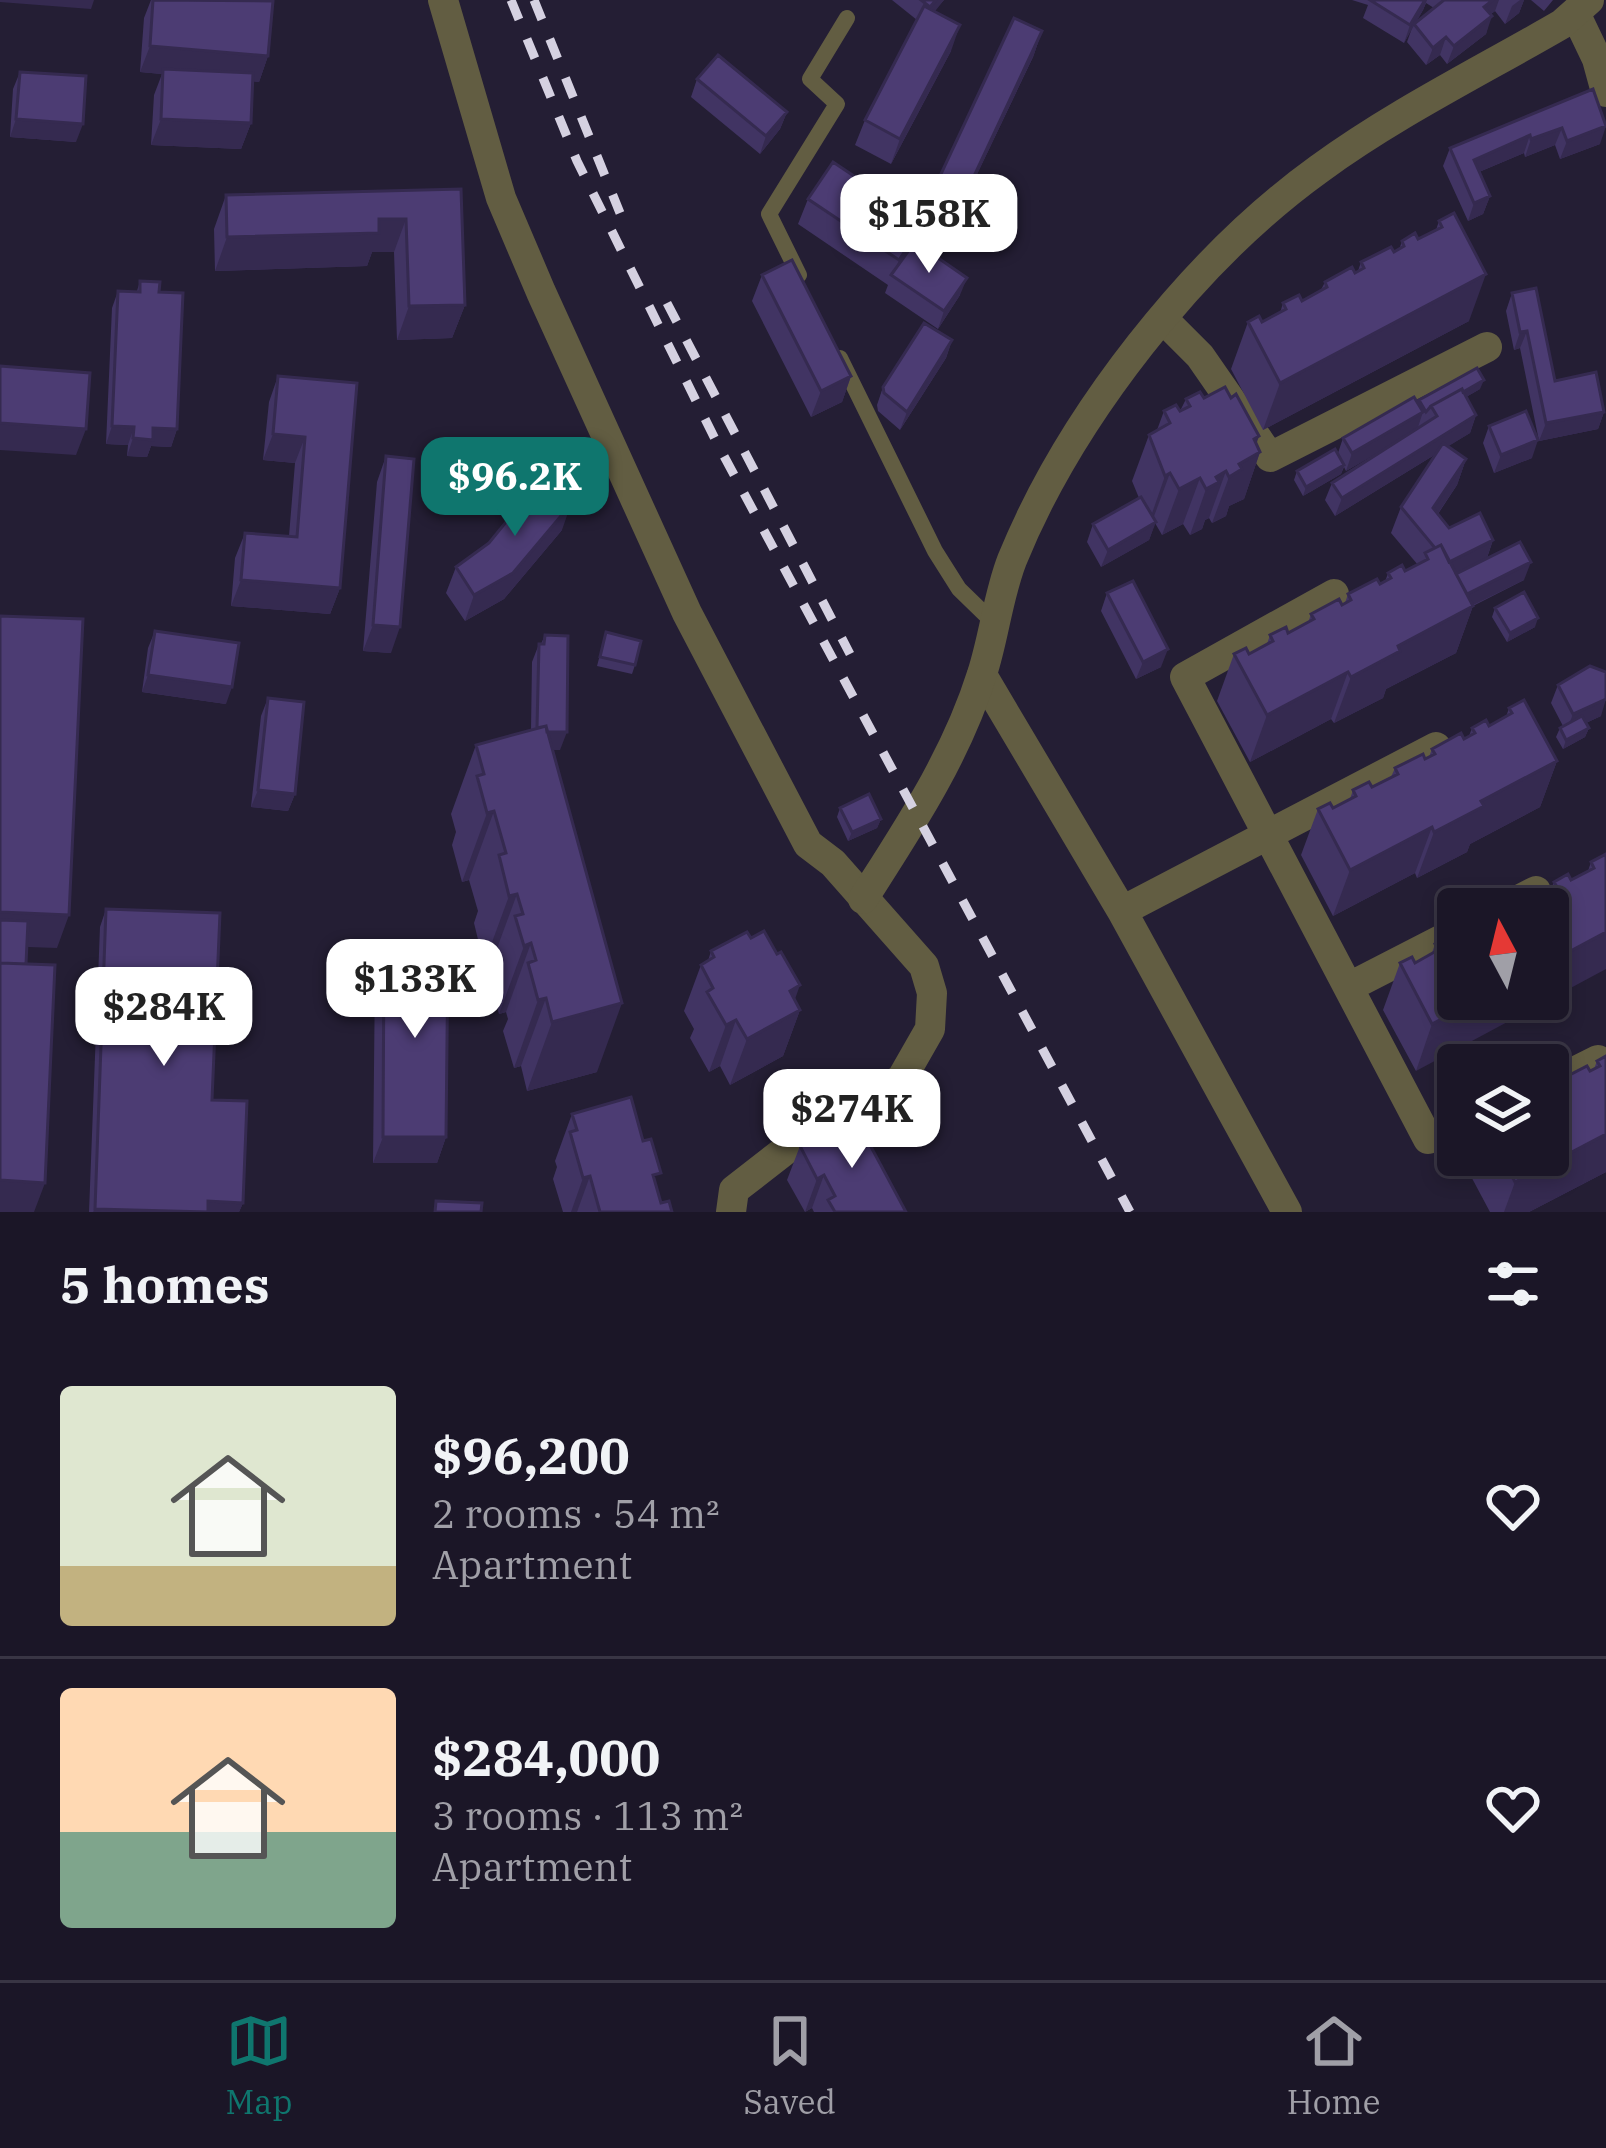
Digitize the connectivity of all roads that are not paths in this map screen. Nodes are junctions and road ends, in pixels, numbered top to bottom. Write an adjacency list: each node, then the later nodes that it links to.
1 (443, 0): 14 (street)
2 (1582, 6): 4 (street); 6 (street)
3 (847, 18): 5 (lane)
4 (1606, 92)
5 (811, 298)
6 (1162, 319): 8 (street); 10 (street)
7 (831, 340): 10 (lane)
8 (1487, 347)
9 (1334, 594): 13 (street)
10 (995, 625): 11 (street)
11 (982, 675): 14 (street); 15 (street)
12 (1436, 747): 13 (street)
13 (1268, 835): 15 (street); 17 (street)
14 (863, 899): 21 (street)
15 (1122, 911): 22 (street)
16 (1437, 942): 17 (street)
17 (1351, 986): 20 (street)
18 (1598, 1060): 19 (street)
19 (1569, 1074)
20 (1437, 1135)
21 (731, 1212)
22 (1287, 1212)

